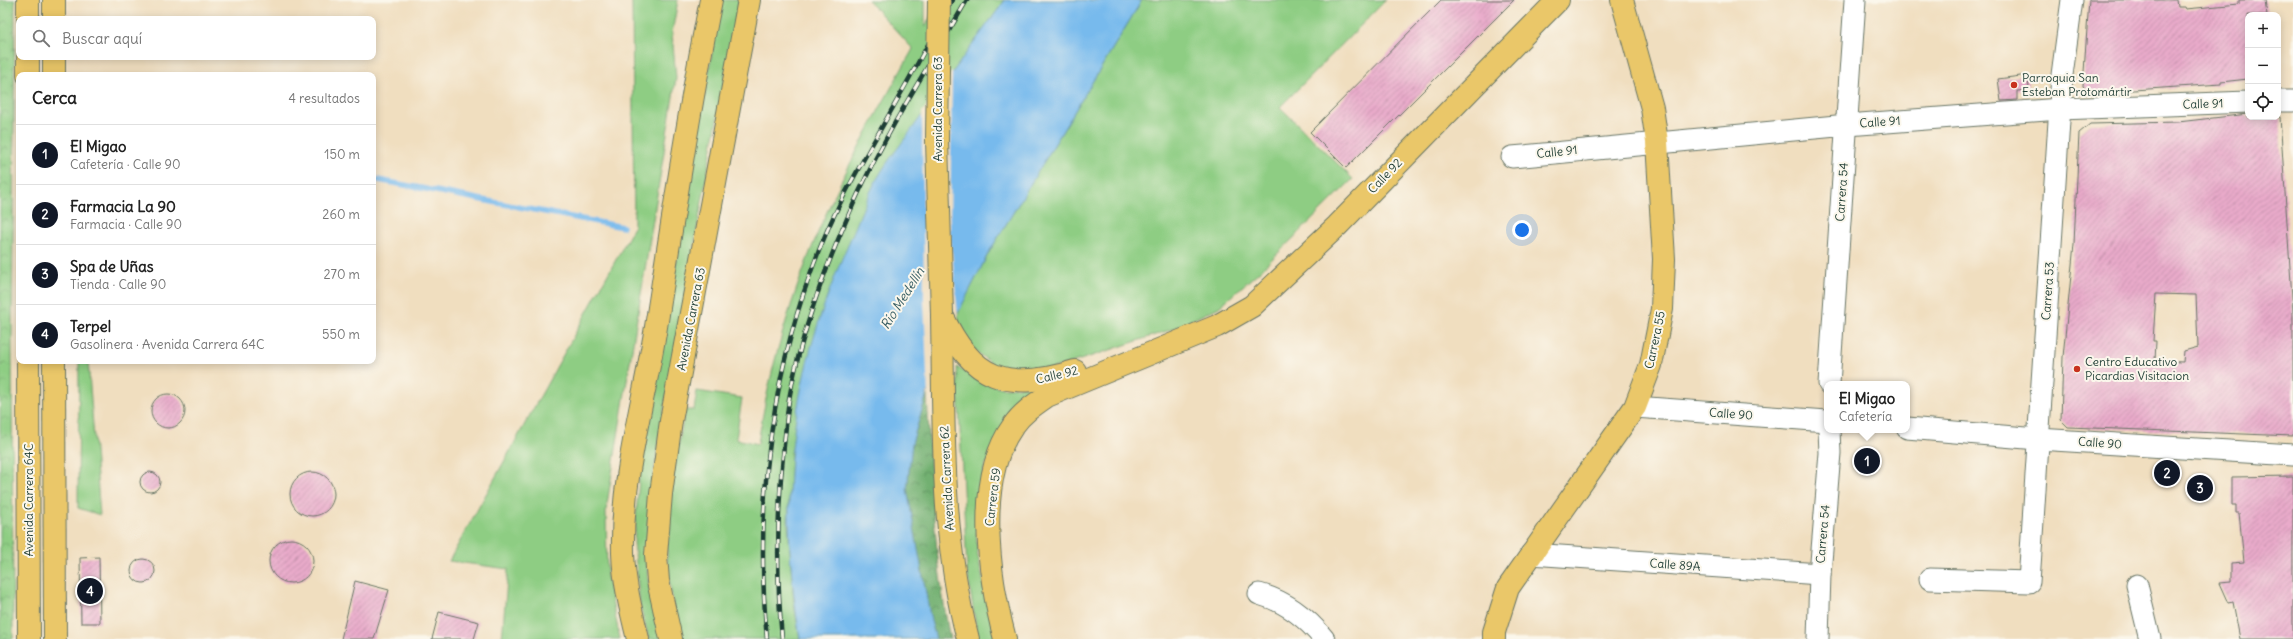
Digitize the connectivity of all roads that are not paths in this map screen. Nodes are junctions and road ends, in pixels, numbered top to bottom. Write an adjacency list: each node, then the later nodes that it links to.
1 (28, 0): 11 (main road)
2 (54, 0): 12 (main road)
3 (699, 0): 17 (main road)
4 (711, 0): 17 (main road)
5 (748, 0): 44 (main road, Avenida Carrera 63)
6 (939, 0): 25 (main road, Avenida Carrera 63, bridge)
7 (1558, 0): 28 (main road, Calle 92)
8 (1622, 0): 23 (main road, Carrera 55)
9 (1855, 0): 22 (street, Carrera 54)
10 (2072, 0): 21 (street, Carrera 53)
11 (28, 16)
12 (54, 16)
13 (28, 60): 15 (main road)
14 (54, 60): 16 (main road)
15 (28, 72)
16 (54, 72)
17 (694, 83): 43 (main road)
18 (2281, 101): 19 (street)
19 (2293, 101)
20 (2245, 102): 21 (street, Calle 91)
21 (2060, 109): 22 (street, Calle 91); 34 (street, Carrera 53)
22 (1847, 125): 23 (street, Calle 91); 29 (street, Carrera 54)
23 (1657, 142): 24 (street, Calle 91); 30 (main road, Carrera 55)
24 (1512, 157)
25 (942, 315): 28 (main road, Calle 92); 45 (main road, Avenida Carrera 62)
26 (28, 364): 41 (main road, Avenida Carrera 64C)
27 (54, 364): 42 (main road)
28 (1069, 379): 46 (main road, Carrera 59)
29 (1829, 381)
30 (1636, 407): 31 (street, Calle 90); 36 (main road, Carrera 55)
31 (1824, 421)
32 (1910, 428): 34 (street, Calle 90)
33 (1829, 433): 37 (street, Carrera 54)
34 (2038, 439): 35 (street, Calle 90); 38 (street, Carrera 53)
35 (2293, 455)
36 (1531, 554): 37 (street, Calle 89A); 48 (main road, Carrera 55)
37 (1820, 574): 49 (street, Carrera 54)
38 (1930, 579)
39 (2137, 585): 50 (street)
40 (1259, 594): 47 (street)
41 (29, 639)
42 (55, 639)
43 (638, 639)
44 (671, 639)
45 (968, 639)
46 (1005, 639)
47 (1324, 639)
48 (1494, 639)
49 (1818, 639)
50 (2150, 639)

